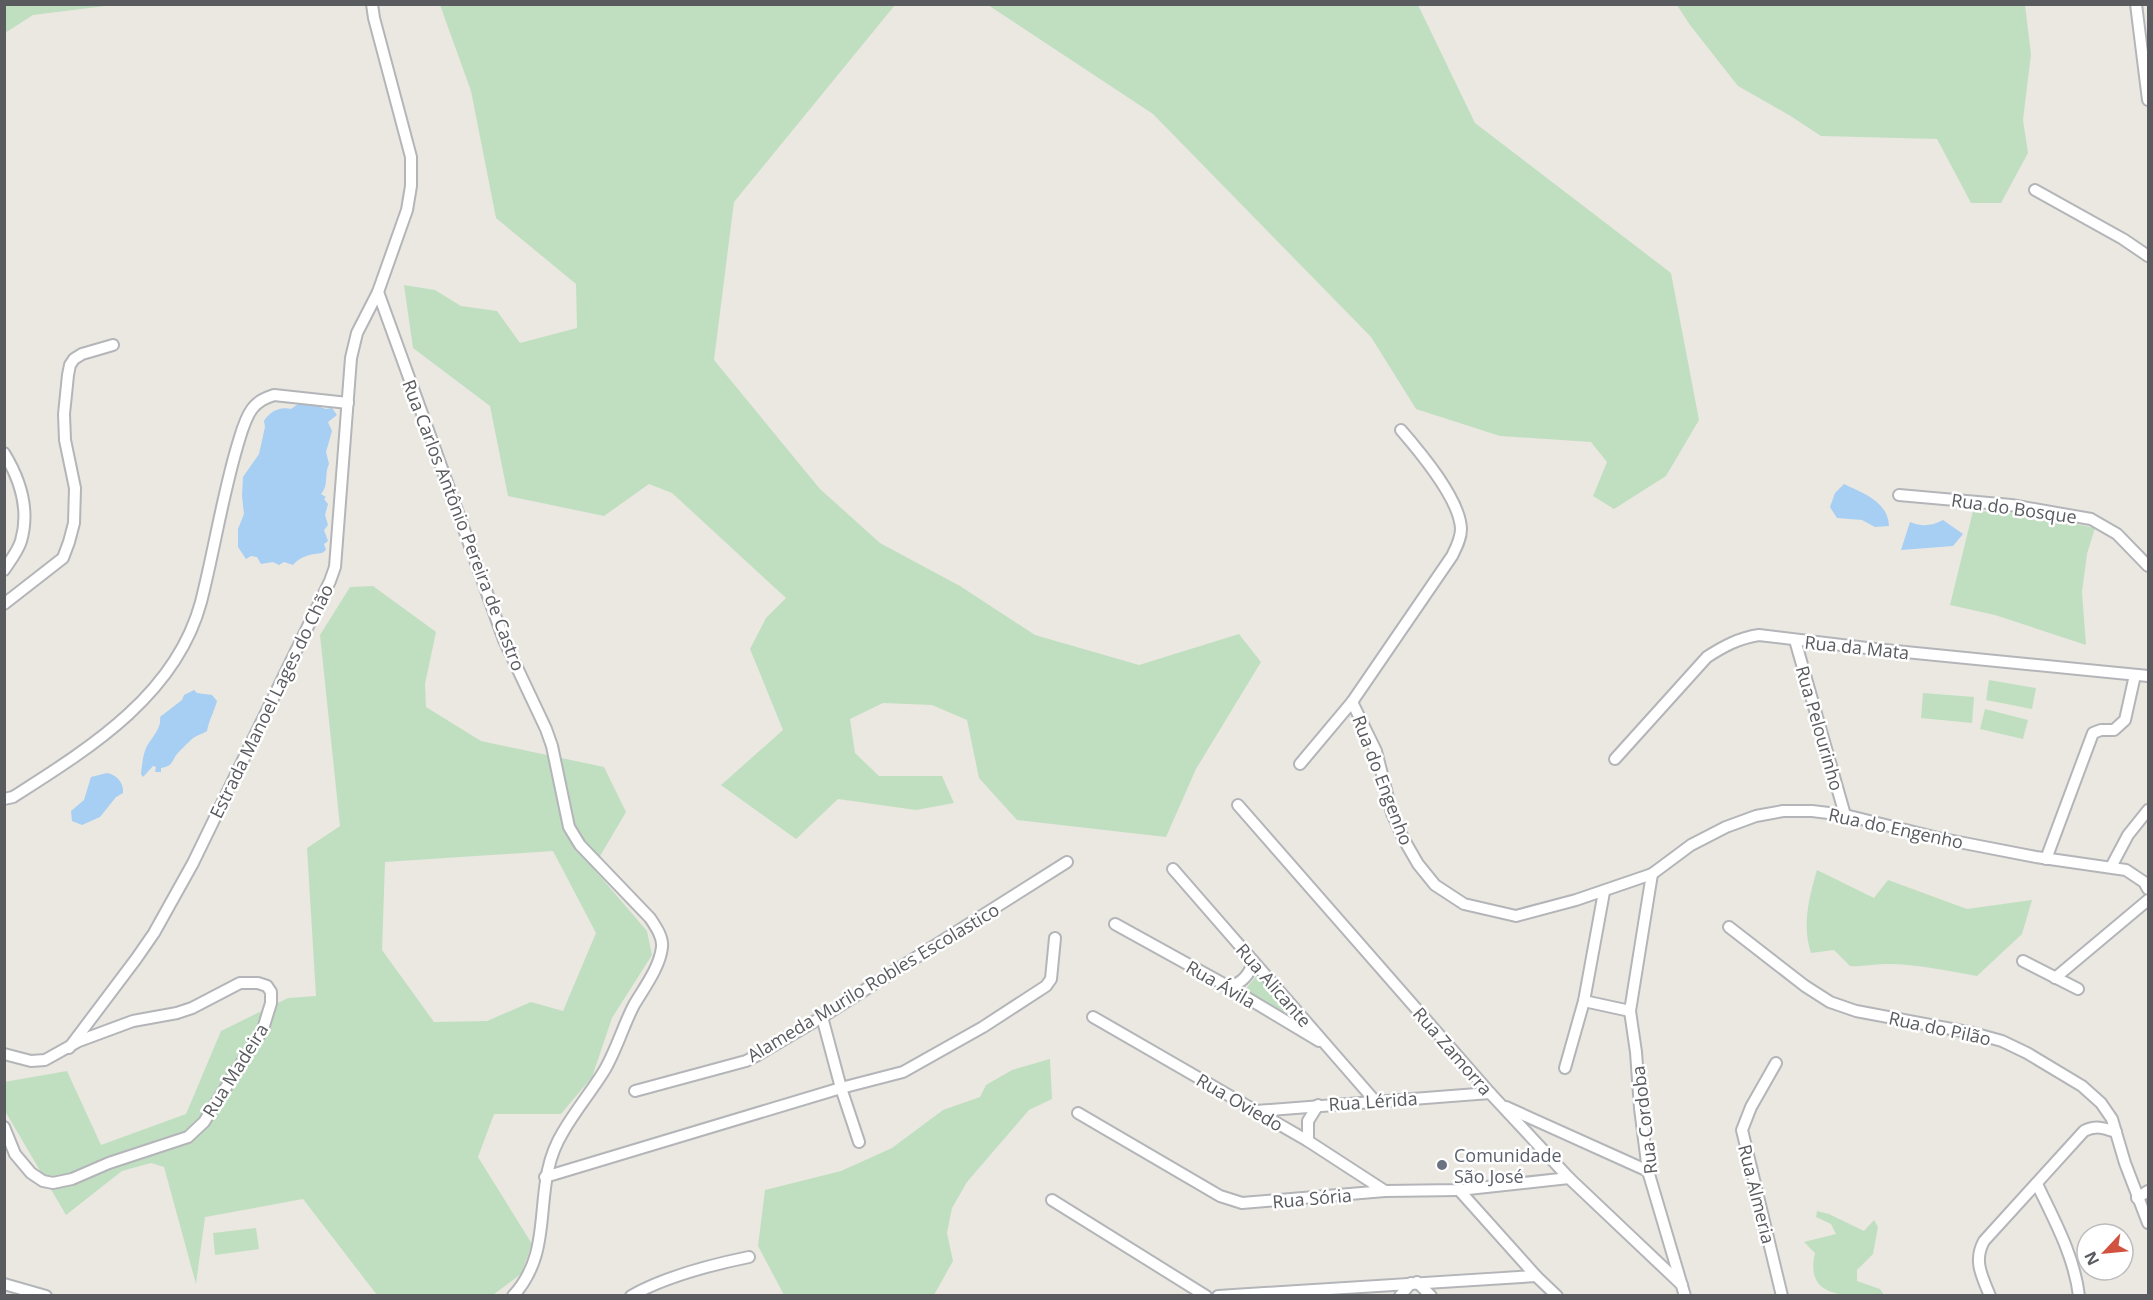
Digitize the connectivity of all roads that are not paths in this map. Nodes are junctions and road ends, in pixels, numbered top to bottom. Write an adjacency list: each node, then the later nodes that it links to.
1 (372, 4): 6 (street, Estrada Manoel Lages do Chão)
2 (2136, 4): 3 (street)
3 (2148, 100)
4 (2035, 190): 5 (street)
5 (2148, 256)
6 (378, 292): 8 (street, Estrada Manoel Lages do Chão); 63 (street, Rua Carlos Antônio Pereira de Castro)
7 (113, 345): 14 (street)
8 (348, 403): 21 (street); 46 (street, Estrada Manoel Lages do Chão)
9 (1401, 430): 18 (street)
10 (4, 453): 13 (street)
11 (1899, 495): 12 (street, Rua do Bosque)
12 (2148, 566)
13 (4, 570)
14 (4, 604)
15 (1795, 640): 16 (street, Rua da Mata); 19 (street, Rua da Mata); 24 (street, Rua Pelourinho)
16 (2135, 675): 17 (street, Rua da Mata); 25 (street)
17 (2148, 676)
18 (1352, 702): 20 (street); 31 (street, Rua do Engenho)
19 (1615, 759)
20 (1300, 764)
21 (4, 799)
22 (1238, 805): 52 (street, Rua Zamorra)
23 (2148, 810): 27 (street)
24 (1845, 815): 25 (street, Rua do Engenho); 29 (street, Rua do Engenho)
25 (2046, 859): 27 (street, Rua do Engenho)
26 (1067, 862): 43 (street, Alameda Murilo Robles Escolastico)
27 (2111, 867): 30 (street, Rua do Engenho)
28 (1173, 869): 36 (street, Rua Alicante)
29 (1652, 874): 31 (street, Rua do Engenho); 42 (street, Rua Cordoba)
30 (2148, 890)
31 (1604, 892): 41 (street)
32 (2148, 900): 38 (street)
33 (1115, 924): 39 (street, Rua Ávila)
34 (1730, 927): 59 (street, Rua do Pilão)
35 (1055, 938): 50 (street)
36 (1253, 961): 39 (street); 45 (street, Rua Alicante)
37 (2023, 961): 38 (street)
38 (2055, 978): 40 (street)
39 (1229, 987): 45 (street, Rua Ávila)
40 (2078, 989)
41 (1584, 1001): 42 (street); 49 (street)
42 (1630, 1011): 62 (street, Rua Cordoba)
43 (822, 1017): 50 (street); 51 (street, Alameda Murilo Robles Escolastico)
44 (1093, 1017): 56 (street, Rua Oviedo)
45 (1326, 1046): 53 (street, Rua Alicante)
46 (69, 1048): 47 (street, Rua Madeira); 58 (street, Rua Madeira)
47 (4, 1054)
48 (1776, 1063): 85 (street, Rua Almeria)
49 (1565, 1068)
50 (841, 1088): 61 (street); 63 (street)
51 (635, 1091)
52 (1490, 1093): 53 (street, Rua Lérida); 54 (street, Rua Zamorra)
53 (1375, 1101): 55 (street, Rua Lérida)
54 (1502, 1105): 62 (street); 64 (street, Rua Zamorra)
55 (1318, 1106): 56 (street, Rua Lérida); 60 (street)
56 (1256, 1111): 60 (street, Rua Oviedo)
57 (1078, 1113): 67 (street, Rua Sória)
58 (4, 1127)
59 (2116, 1132): 65 (street); 69 (street, Rua do Pilão)
60 (1308, 1141): 67 (street, Rua Oviedo)
61 (859, 1142)
62 (1648, 1171): 76 (street, Rua Cordoba)
63 (545, 1177): 78 (street, Rua Carlos Antônio Pereira de Castro)
64 (1569, 1178): 66 (street, Rua Sória); 76 (street, Rua Zamorra)
65 (2037, 1184): 86 (street); 87 (street)
66 (1459, 1190): 67 (street, Rua Sória); 73 (street)
67 (1385, 1191)
68 (2148, 1191): 69 (street)
69 (2137, 1198): 71 (street, Rua do Pilão)
70 (1052, 1200): 80 (street)
71 (2148, 1223)
72 (749, 1257): 79 (street)
73 (1536, 1276): 74 (street); 84 (street)
74 (1414, 1282): 81 (street); 82 (street); 83 (street)
75 (4, 1284): 77 (street)
76 (1683, 1290)
77 (46, 1296)
78 (513, 1296)
79 (631, 1296)
80 (1206, 1296)
81 (1218, 1296)
82 (1400, 1296)
83 (1431, 1296)
84 (1557, 1296)
85 (1782, 1296)
86 (1990, 1296)
87 (2079, 1296)

